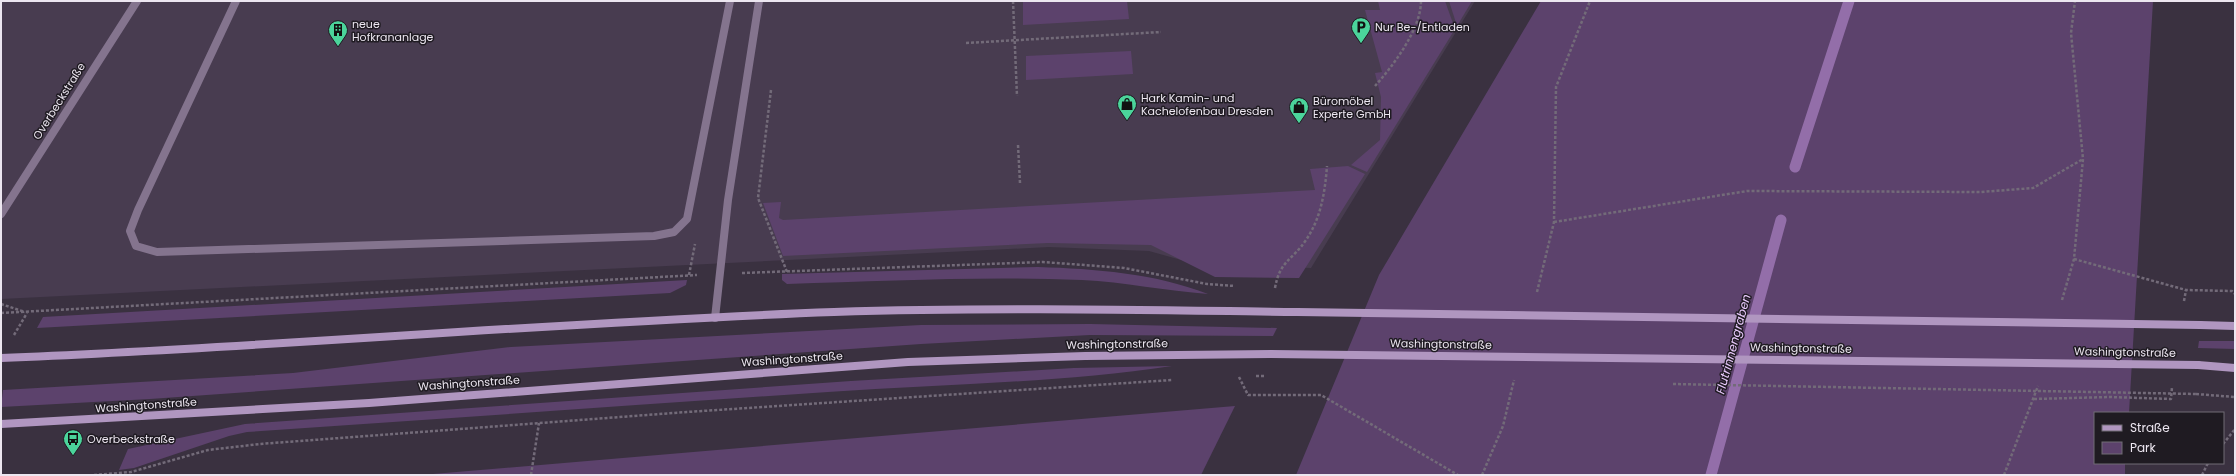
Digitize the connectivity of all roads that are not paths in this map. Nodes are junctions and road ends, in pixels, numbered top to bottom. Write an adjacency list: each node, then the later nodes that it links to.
1 (137, 1): 5 (street, Overbeckstraße)
2 (236, 1): 3 (street)
3 (730, 1)
4 (759, 1): 6 (street)
5 (1, 214)
6 (715, 318): 7 (main road, bridge); 8 (main road)
7 (2235, 326)
8 (1, 358)
9 (2235, 368): 10 (main road, Washingtonstraße, bridge)
10 (1, 424)

